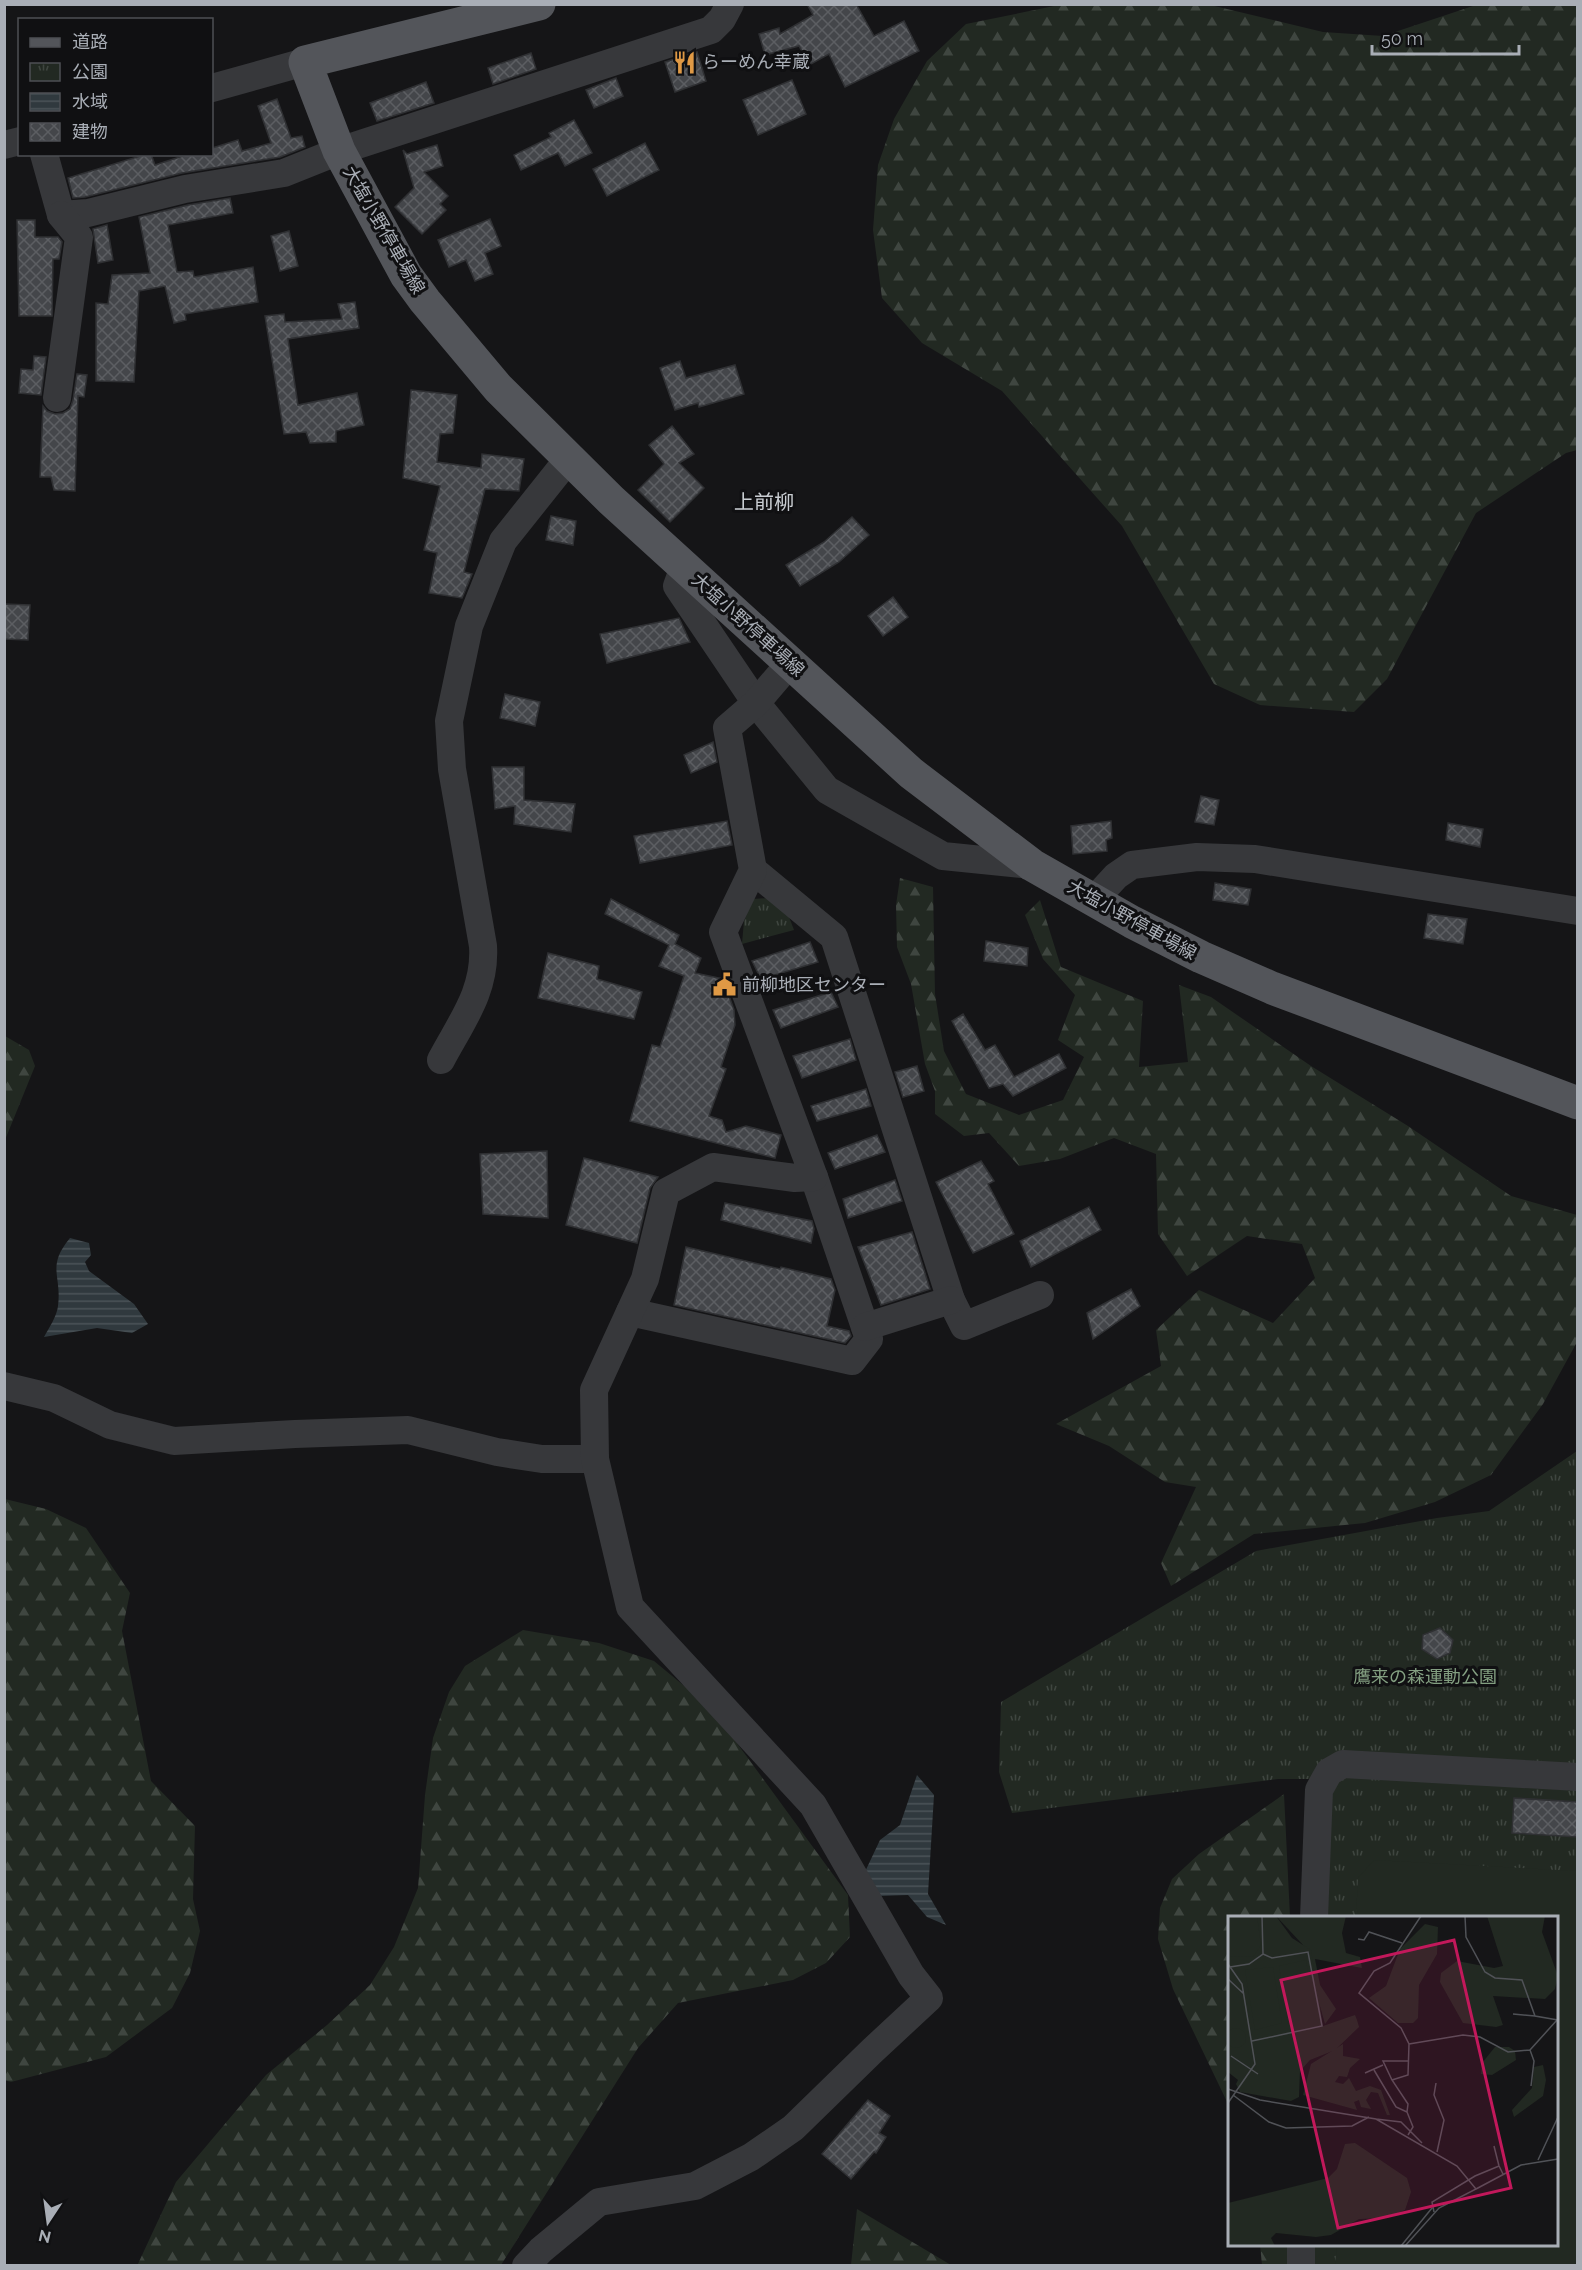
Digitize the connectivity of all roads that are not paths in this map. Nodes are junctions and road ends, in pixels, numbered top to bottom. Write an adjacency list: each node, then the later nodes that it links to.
1 (539, 4): 3 (main road)
2 (729, 4): 5 (street)
3 (305, 62): 4 (street); 5 (main road, 大塩小野停車場線)
4 (213, 88)
5 (339, 152): 7 (street); 9 (main road, 大塩小野停車場線)
6 (45, 156): 7 (street)
7 (61, 215): 8 (street)
8 (57, 398)
9 (569, 461): 10 (main road, 大塩小野停車場線); 17 (street)
10 (684, 567): 11 (main road, 大塩小野停車場線); 12 (street)
11 (791, 662): 12 (street); 13 (main road, 大塩小野停車場線)
12 (756, 703): 13 (street); 14 (street)
13 (1032, 866): 15 (main road, 大塩小野停車場線)
14 (753, 870): 19 (street); 21 (street)
15 (1094, 900): 16 (street); 18 (main road, 大塩小野停車場線)
16 (1578, 911)
17 (441, 1060)
18 (1578, 1103)
19 (814, 1177): 22 (street); 23 (street)
20 (1040, 1296): 21 (street)
21 (951, 1300): 23 (street)
22 (630, 1312): 23 (street); 25 (street)
23 (865, 1327)
24 (4, 1386): 25 (street)
25 (595, 1459): 29 (street)
26 (1578, 1778): 27 (street)
27 (1314, 1916)
28 (1301, 2246): 30 (street)
29 (526, 2265)
30 (1301, 2265)

